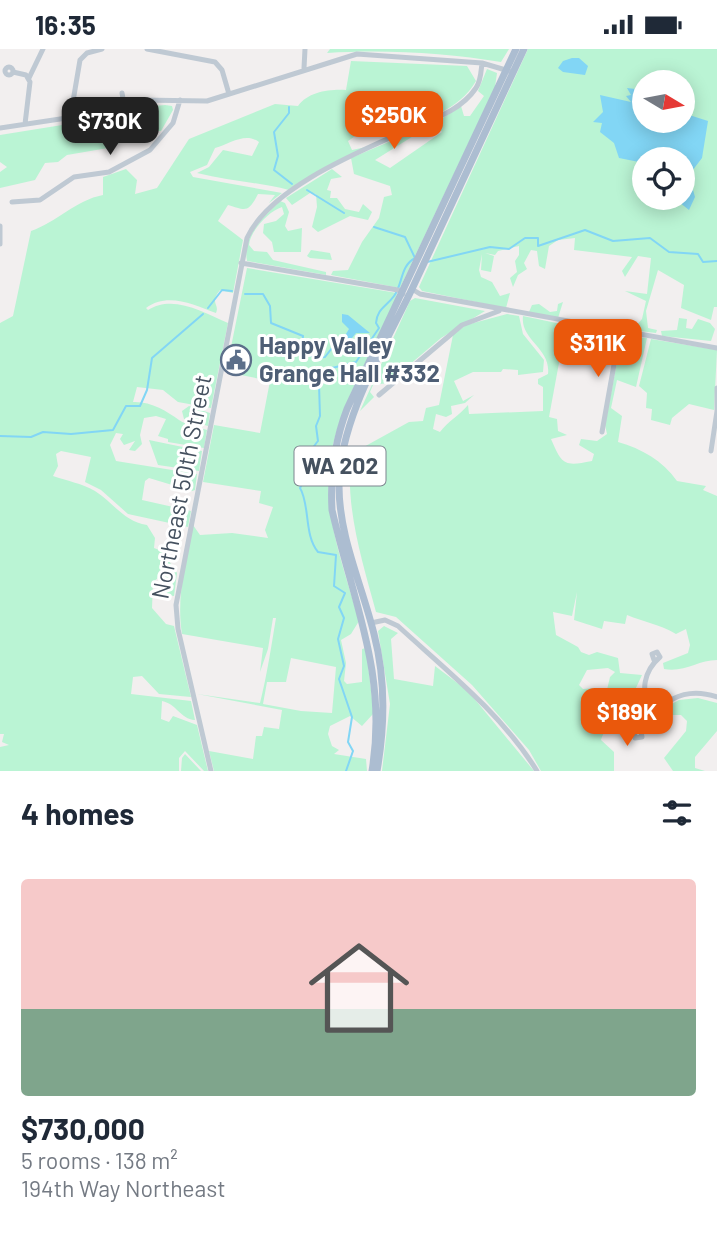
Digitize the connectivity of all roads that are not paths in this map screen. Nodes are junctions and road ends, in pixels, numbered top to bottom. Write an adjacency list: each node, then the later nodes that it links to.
1 (43, 49): 12 (street)
2 (102, 49): 18 (street)
3 (147, 49): 15 (street)
4 (304, 49): 8 (street)
5 (516, 49): 9 (main road, WA 202)
6 (524, 49): 9 (main road, WA 202)
7 (482, 62): 8 (street); 9 (street); 24 (street, Northeast 50th Street)
8 (304, 68): 13 (street)
9 (510, 71): 25 (main road, WA 202)
10 (13, 72): 12 (street)
11 (261, 75): 13 (street)
12 (29, 78): 19 (street)
13 (264, 82): 15 (street)
14 (122, 93): 17 (street)
15 (229, 94): 16 (street)
16 (180, 100): 17 (street); 21 (street)
17 (124, 104): 18 (street)
18 (70, 119): 19 (street)
19 (25, 124): 20 (street)
20 (0, 128)
21 (12, 202)
22 (0, 226): 23 (street)
23 (0, 244)
24 (241, 263): 28 (street); 42 (street, Northeast 50th Street)
25 (418, 268): 26 (main road, WA 202); 27 (main road, WA 202)
26 (410, 280): 27 (main road); 28 (main road, WA 202)
27 (411, 289): 28 (main road, WA 202); 29 (street)
28 (400, 294): 37 (main road, WA 202)
29 (502, 310): 30 (street); 33 (street)
30 (620, 331): 31 (street); 35 (street)
31 (717, 348)
32 (717, 388): 34 (street)
33 (379, 395)
34 (717, 411): 36 (street)
35 (602, 432)
36 (711, 451)
37 (368, 624): 43 (main road, WA 202); 44 (main road, WA 202); 45 (street)
38 (654, 660): 40 (street)
39 (717, 697): 40 (street)
40 (656, 708): 41 (street)
41 (640, 731)
42 (211, 771)
43 (372, 771)
44 (377, 771)
45 (537, 771)

